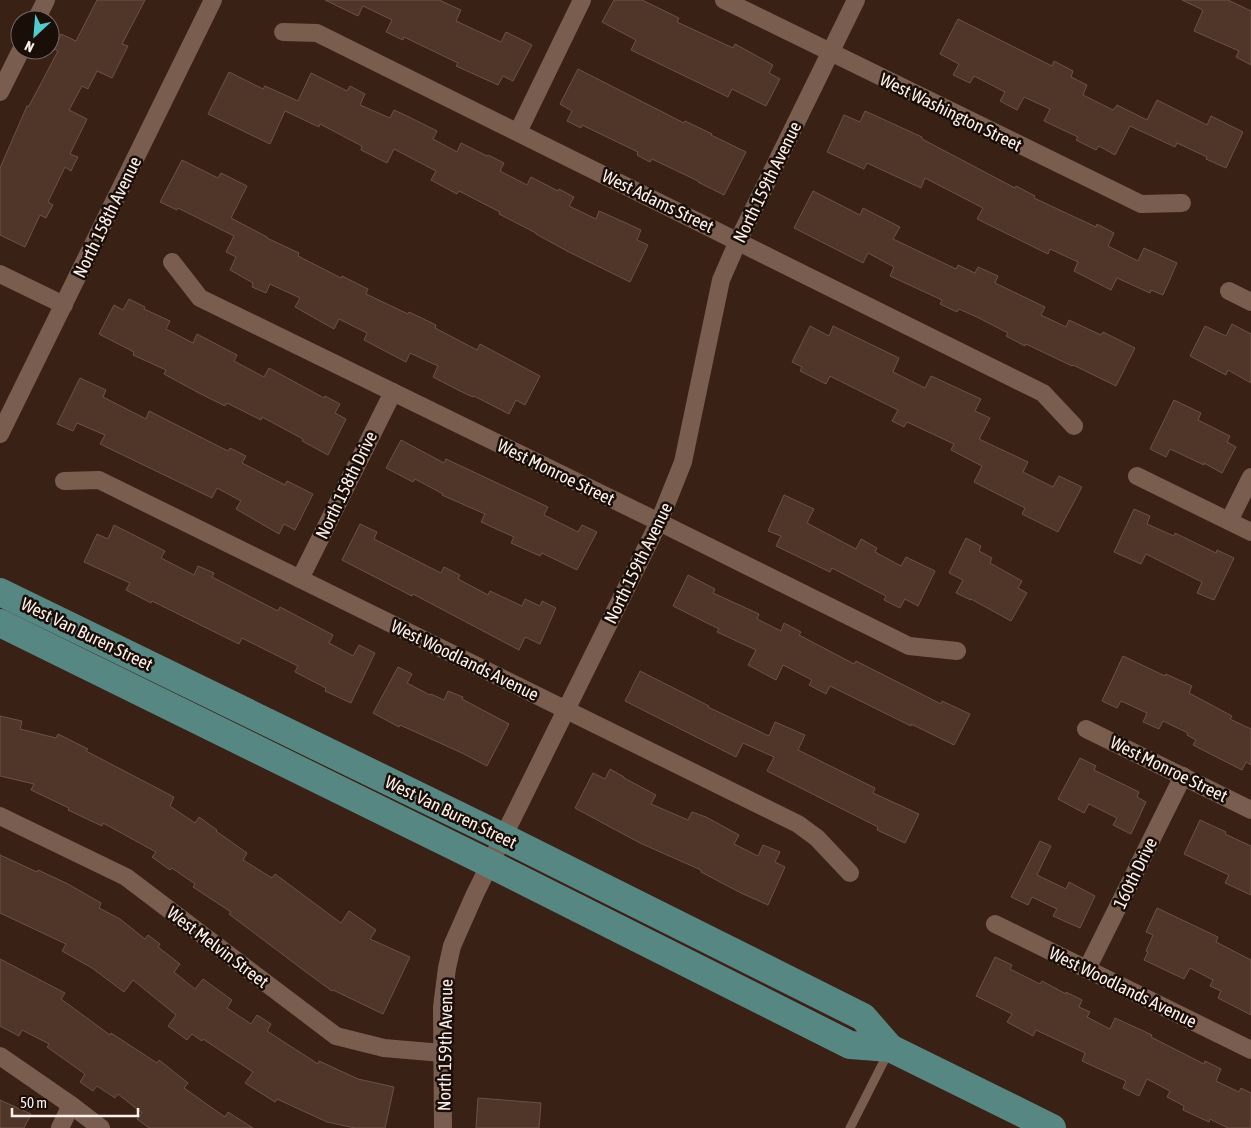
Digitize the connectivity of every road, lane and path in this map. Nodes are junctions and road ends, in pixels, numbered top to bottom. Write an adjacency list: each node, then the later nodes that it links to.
1 (213, 0): 16 (street, North 158th Avenue)
2 (582, 0): 9 (street)
3 (724, 0): 6 (street, West Washington Street)
4 (856, 0): 6 (street, North 159th Avenue)
5 (283, 32): 9 (street, West Adams Street)
6 (830, 52): 10 (street, West Washington Street); 11 (street, North 159th Avenue)
7 (16, 60): 8 (street)
8 (0, 92)
9 (518, 132): 11 (street, West Adams Street)
10 (1182, 203)
11 (738, 241): 18 (street, West Adams Street); 24 (street, North 159th Avenue)
12 (172, 262): 17 (street, West Monroe Street)
13 (0, 274): 16 (street)
14 (1229, 291): 15 (street)
15 (1251, 302)
16 (64, 305): 19 (street, North 158th Avenue)
17 (393, 392): 24 (street, West Monroe Street); 26 (street, North 158th Drive)
18 (1074, 426)
19 (0, 434)
20 (1137, 476): 23 (street)
21 (1251, 477): 23 (street)
22 (64, 481): 26 (street, West Woodlands Avenue)
23 (1229, 521): 25 (street)
24 (659, 522): 29 (street, West Monroe Street); 30 (street, North 159th Avenue)
25 (1251, 532)
26 (300, 579): 30 (street, West Woodlands Avenue)
27 (0, 592): 35 (main road, West Van Buren Street)
28 (0, 623): 36 (main road, West Van Buren Street)
29 (957, 651)
30 (566, 710): 35 (street, North 159th Avenue); 37 (street, West Woodlands Avenue)
31 (1086, 729): 32 (street, West Monroe Street)
32 (1183, 776): 33 (street, West Monroe Street); 39 (street, 160th Drive)
33 (1251, 810)
34 (0, 816): 42 (street, West Melvin Street)
35 (503, 837): 36 (street, North 159th Avenue); 40 (main road, West Van Buren Street)
36 (490, 864): 40 (main road, West Van Buren Street); 42 (street, North 159th Avenue)
37 (850, 873)
38 (995, 924): 39 (street, West Woodlands Avenue)
39 (1088, 970): 41 (street, West Woodlands Avenue)
40 (890, 1048): 48 (lane); 49 (main road, West Van Buren Street)
41 (1251, 1050)
42 (442, 1053): 47 (street, North 159th Avenue)
43 (0, 1056): 44 (street)
44 (71, 1105): 45 (street); 46 (street)
45 (60, 1128)
46 (101, 1128)
47 (443, 1128)
48 (850, 1128)
49 (1052, 1128)

